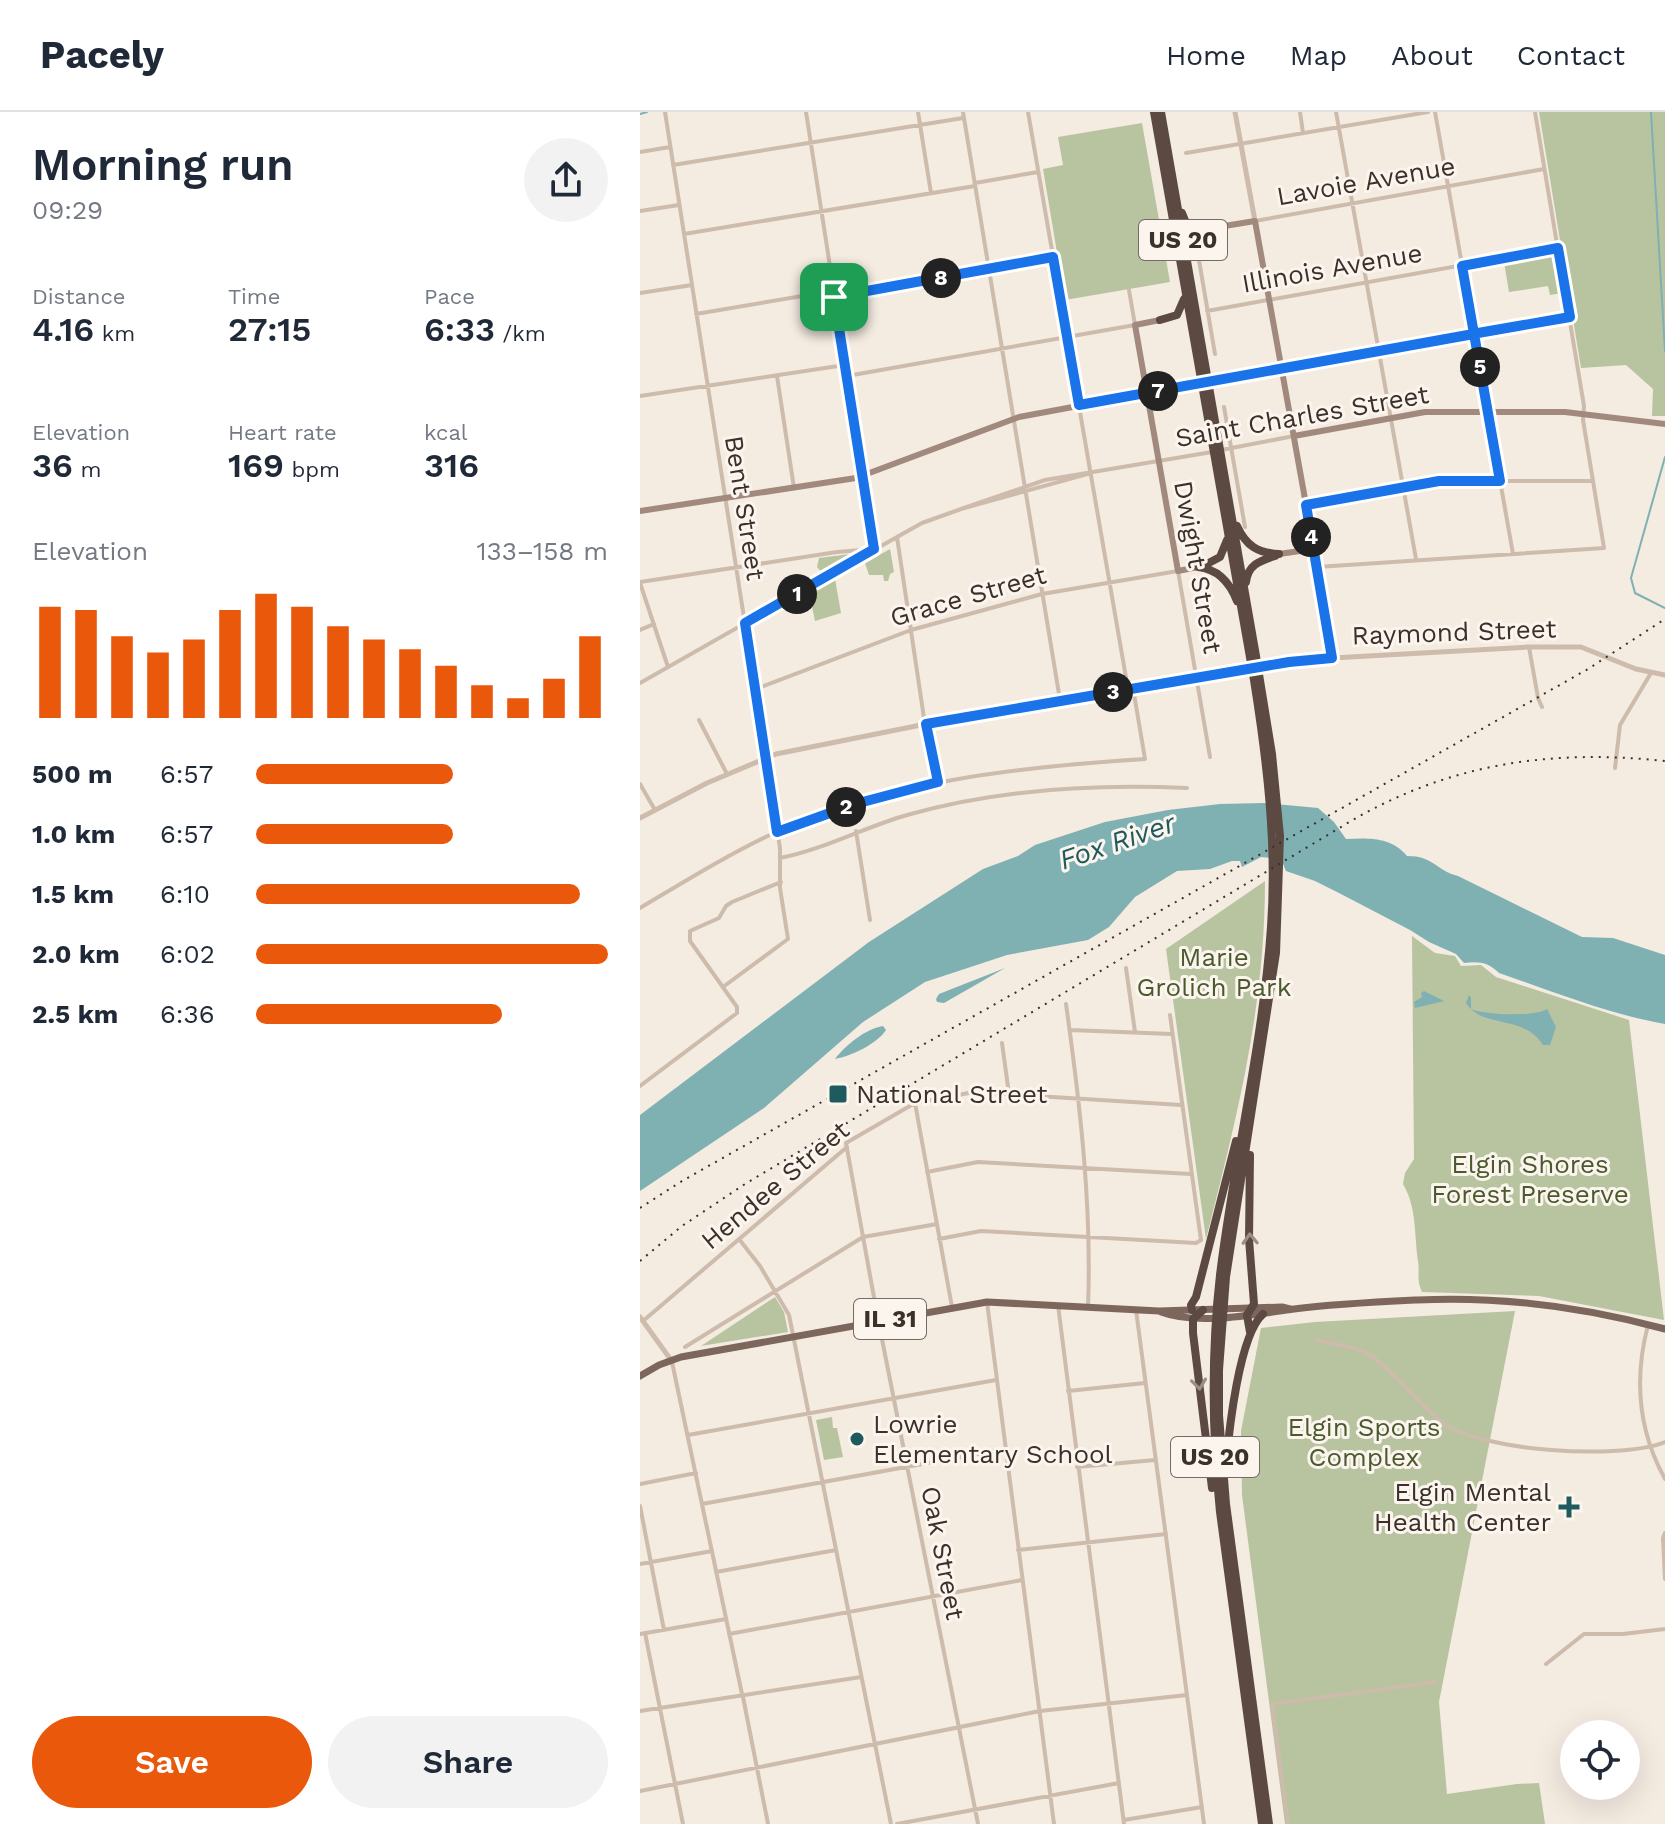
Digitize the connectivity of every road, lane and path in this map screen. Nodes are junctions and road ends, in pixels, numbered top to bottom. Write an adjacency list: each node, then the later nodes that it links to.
1 (665, 112): 19 (street, Bent Street)
2 (806, 112): 17 (street)
3 (918, 112): 14 (street)
4 (1028, 112): 25 (street)
5 (1154, 112): 43 (highway, US 20)
6 (1161, 112): 23 (highway, US 20)
7 (1235, 112): 18 (street)
8 (1300, 112): 16 (street)
9 (1336, 112): 15 (street)
10 (1428, 112): 15 (street)
11 (1435, 112): 27 (street)
12 (1535, 112): 24 (street)
13 (963, 115): 14 (street); 26 (street)
14 (920, 125): 17 (street); 28 (street)
15 (1339, 127): 16 (street); 29 (street)
16 (1303, 133): 18 (street)
17 (810, 143): 22 (street); 32 (street)
18 (1241, 143): 21 (street); 33 (street)
19 (670, 147): 20 (street); 22 (street, Bent Street)
20 (640, 152)
21 (1186, 153)
22 (673, 165): 30 (street, Bent Street)
23 (1170, 169): 34 (highway); 58 (highway, US 20)
24 (1545, 169): 27 (street, Lavoie Avenue); 36 (street)
25 (1038, 172): 26 (street); 37 (street)
26 (975, 184): 28 (street); 39 (street)
27 (1448, 186): 29 (street, Lavoie Avenue); 38 (street)
28 (931, 193): 32 (street)
29 (1353, 203): 33 (street, Lavoie Avenue); 40 (street)
30 (679, 205): 31 (street); 35 (street, Bent Street)
31 (640, 211)
32 (821, 211): 35 (street); 45 (street)
33 (1255, 221): 34 (main road, Lavoie Avenue); 46 (main road)
34 (1194, 231): 47 (street)
35 (684, 234): 41 (street, Bent Street)
36 (1558, 248): 38 (street, Illinois Avenue); 49 (street)
37 (1053, 257): 39 (street); 53 (street)
38 (1462, 266): 40 (street, Illinois Avenue); 52 (street)
39 (989, 269): 45 (street); 54 (street)
40 (1366, 282): 46 (street, Illinois Avenue); 55 (street)
41 (692, 285): 44 (street); 48 (street, Bent Street)
42 (1129, 290): 51 (street, Dwight Street)
43 (1185, 290): 50 (highway); 58 (highway, US 20)
44 (640, 293)
45 (834, 294): 48 (street); 57 (street)
46 (1269, 300): 47 (street, Illinois Avenue); 59 (main road)
47 (1207, 311): 56 (street)
48 (696, 314): 62 (street, Bent Street)
49 (1570, 317): 52 (street); 68 (street)
50 (1160, 320): 51 (main road)
51 (1135, 325): 53 (street); 63 (main road, Dwight Street)
52 (1474, 334): 55 (street); 67 (street)
53 (1067, 337): 54 (street); 65 (street)
54 (1001, 349): 61 (street); 69 (street)
55 (1379, 351): 59 (street); 70 (street)
56 (1215, 354)
57 (845, 365): 60 (street); 61 (street)
58 (1202, 368): 75 (highway, US 20)
59 (1282, 368): 63 (main road); 72 (main road)
60 (777, 376): 62 (street); 81 (street)
61 (847, 376): 77 (street)
62 (708, 386): 64 (street); 83 (street, Bent Street)
63 (1147, 393): 65 (main road); 74 (main road, Dwight Street)
64 (640, 396)
65 (1079, 405): 69 (main road); 76 (street)
66 (1224, 407): 73 (street)
67 (1488, 413): 68 (main road, Saint Charles Street); 70 (main road, Saint Charles Street); 78 (street)
68 (1584, 414): 71 (main road, Saint Charles Street); 79 (street)
69 (1013, 418): 77 (main road); 82 (street)
70 (1391, 418): 72 (main road, Saint Charles Street); 80 (street)
71 (1663, 424)
72 (1294, 436): 73 (street, Saint Charles Street); 85 (main road)
73 (1231, 448): 74 (street, Saint Charles Street); 87 (street)
74 (1159, 461): 76 (street, Saint Charles Street); 98 (main road, Dwight Street)
75 (1219, 467): 84 (highway, US 20); 88 (highway, US 20)
76 (1091, 473): 82 (street, Saint Charles Street); 100 (street)
77 (862, 476): 81 (main road); 90 (street)
78 (1500, 481): 79 (street); 80 (street); 93 (street)
79 (1594, 481): 93 (street)
80 (1403, 487): 85 (street); 94 (street)
81 (794, 488): 83 (main road)
82 (1025, 489): 89 (street, Saint Charles Street); 102 (street)
83 (726, 499): 86 (main road); 95 (street, Bent Street)
84 (1229, 504): 92 (highway); 101 (highway, US 20)
85 (1306, 505): 91 (main road)
86 (640, 511)
87 (1245, 527)
88 (1227, 530): 96 (highway); 103 (highway, US 20)
89 (897, 537): 90 (street, Saint Charles Street); 107 (street)
90 (874, 549): 95 (street); 104 (street, Saint Charles Street)
91 (1314, 549): 92 (main road); 97 (street)
92 (1279, 554): 101 (highway)
93 (1513, 554): 94 (street)
94 (1416, 559): 97 (street)
95 (736, 567): 99 (street); 104 (street, Bent Street)
96 (1198, 567): 98 (main road, Grace Street); 103 (highway)
97 (1317, 567): 110 (street)
98 (1178, 571): 100 (street, Grace Street); 114 (street, Dwight Street)
99 (640, 582): 105 (street)
100 (1110, 582): 102 (street, Grace Street); 117 (street)
101 (1245, 591): 109 (highway, US 20)
102 (1042, 594): 107 (street, Grace Street); 118 (street)
103 (1243, 618): 109 (highway, US 20)
104 (745, 623): 111 (street, Saint Charles Street); 116 (street, Bent Street)
105 (654, 624): 106 (street); 111 (street)
106 (640, 630)
107 (911, 630): 116 (street, Grace Street); 121 (street)
108 (1529, 647): 110 (street, Raymond Street); 112 (street, Raymond Street); 119 (street)
109 (1253, 656): 135 (highway, US 20)
110 (1332, 658): 114 (street, Raymond Street)
111 (668, 667): 115 (street, Saint Charles Street)
112 (1651, 673): 113 (street, Raymond Street); 124 (street)
113 (1665, 675)
114 (1197, 678): 117 (street, Raymond Street); 123 (street, Dwight Street)
115 (640, 683)
116 (756, 689): 122 (street, Bent Street)
117 (1131, 689): 118 (street, Raymond Street); 126 (street)
118 (1060, 700): 121 (street, Raymond Street)
119 (1542, 707)
120 (699, 720): 125 (street)
121 (926, 724): 122 (street, Raymond Street); 126 (street)
122 (765, 757): 125 (street, Raymond Street); 132 (street, Bent Street)
123 (1210, 757)
124 (1615, 768)
125 (727, 774): 129 (street, Raymond Street)
126 (938, 782): 132 (street)
127 (640, 784): 129 (street)
128 (1187, 788): 131 (street)
129 (655, 810): 130 (street, Raymond Street)
130 (640, 818)
131 (856, 831): 133 (street); 137 (street)
132 (777, 832): 133 (street, Bent Street); 136 (street)
133 (780, 858): 134 (street, Bent Street)
134 (781, 882): 139 (street, Bent Street); 139 (street)
135 (1276, 889): 146 (highway, US 20); 148 (highway, US 20)
136 (640, 906)
137 (870, 920)
138 (1126, 968): 143 (street)
139 (723, 987): 147 (street)
140 (1066, 1004): 142 (street)
141 (1170, 1015): 144 (street)
142 (1070, 1030): 143 (street); 150 (street)
143 (1135, 1032): 144 (street)
144 (1172, 1034): 152 (street)
145 (1002, 1043): 149 (street)
146 (1257, 1082): 169 (highway, one-way to 146); 199 (highway, US 20)
147 (640, 1086)
148 (1249, 1090): 170 (highway); 213 (highway, US 20)
149 (1009, 1094): 150 (street, Hendee Street); 151 (street, Hendee Street)
150 (1079, 1098): 152 (street, Hendee Street); 154 (street)
151 (915, 1103): 153 (street, Hendee Street); 155 (street)
152 (1181, 1105): 156 (street)
153 (847, 1147): 158 (street, Oak Street); 160 (street, Hendee Street)
154 (1084, 1167): 155 (street); 156 (street); 159 (street)
155 (927, 1172): 157 (street)
156 (1191, 1174): 159 (street)
157 (937, 1224): 158 (street); 161 (street)
158 (863, 1237): 162 (street); 173 (street, Oak Street)
159 (1088, 1238): 161 (street); 166 (street)
160 (739, 1239): 162 (street); 172 (street, Hendee Street)
161 (939, 1239): 165 (street)
162 (776, 1292): 177 (street); 179 (street)
163 (987, 1302): 164 (main road, IL 31); 165 (main road, IL 31); 182 (street)
164 (1058, 1305): 166 (main road, IL 31); 184 (street)
165 (952, 1307): 173 (main road, IL 31)
166 (1088, 1307): 168 (main road, IL 31)
167 (1290, 1309): 169 (main road, IL 31); 171 (main road, IL 31); 174 (main road, IL 31)
168 (1136, 1310): 170 (main road, IL 31); 183 (street)
169 (1249, 1312): 170 (main road, IL 31); 171 (main road, IL 31); 176 (highway)
170 (1203, 1313): 213 (highway, one-way to 213)
171 (1263, 1314): 176 (highway)
172 (642, 1319): 180 (street)
173 (878, 1321): 177 (main road, IL 31); 185 (street, Oak Street)
174 (1648, 1325): 175 (main road, IL 31); 189 (street)
175 (1665, 1329)
176 (1250, 1332): 199 (highway)
177 (792, 1336): 180 (main road, IL 31); 186 (street)
178 (1316, 1340): 189 (street)
179 (685, 1347)
180 (671, 1360): 181 (main road, IL 31); 187 (street)
181 (640, 1376)
182 (996, 1380): 185 (street); 190 (street)
183 (1145, 1383): 184 (street); 191 (street)
184 (1068, 1391): 193 (street)
185 (894, 1398): 186 (street); 192 (street, Oak Street)
186 (809, 1414): 187 (street); 196 (street)
187 (688, 1435): 194 (street)
188 (1665, 1442): 189 (street)
189 (1652, 1447): 195 (street)
190 (1005, 1449): 192 (street); 205 (street)
191 (1155, 1460): 193 (street); 202 (street)
192 (908, 1466): 196 (street); 212 (street, Oak Street)
193 (1077, 1467): 203 (street)
194 (696, 1473): 197 (street); 198 (street)
195 (1665, 1479)
196 (822, 1481): 198 (street); 204 (street)
197 (640, 1484)
198 (702, 1504): 206 (street)
199 (1226, 1504): 246 (highway, US 20)
200 (640, 1506): 207 (street)
201 (1665, 1533): 210 (street)
202 (1166, 1534): 203 (street); 223 (street)
203 (1087, 1542): 205 (street); 225 (street)
204 (836, 1550): 209 (street); 214 (street)
205 (1018, 1550): 211 (street)
206 (712, 1551): 207 (street); 209 (street)
207 (651, 1562): 208 (street); 217 (street)
208 (640, 1564)
209 (716, 1572): 215 (street)
210 (1665, 1579)
211 (1023, 1580): 212 (street); 228 (street)
212 (932, 1596): 214 (street); 229 (street, Oak Street)
213 (1231, 1596): 245 (highway, US 20)
214 (849, 1611): 219 (street); 221 (street)
215 (726, 1619): 217 (street); 219 (street)
216 (1665, 1629): 220 (street)
217 (664, 1630): 218 (street)
218 (643, 1634): 226 (street)
219 (729, 1634): 224 (street)
220 (1546, 1664)
221 (862, 1676): 224 (street); 230 (street)
222 (1435, 1682): 247 (street)
223 (1187, 1695): 225 (street); 236 (street)
224 (743, 1696): 226 (street); 231 (street)
225 (1108, 1703): 228 (street); 232 (street)
226 (659, 1708): 227 (street); 233 (street)
227 (640, 1711)
228 (1040, 1711): 229 (street); 235 (street)
229 (958, 1727): 230 (street); 237 (street, Oak Street)
230 (875, 1744): 231 (street); 241 (street)
231 (756, 1768): 233 (street); 240 (street)
232 (1119, 1783): 235 (street); 238 (street)
233 (675, 1784): 234 (street); 239 (street)
234 (640, 1791)
235 (1050, 1794): 237 (street); 243 (street)
236 (1202, 1807): 238 (street); 244 (street)
237 (975, 1808): 241 (street); 242 (street, Oak Street)
238 (1124, 1822)
239 (683, 1824)
240 (768, 1824)
241 (894, 1824)
242 (978, 1824)
243 (1054, 1824)
244 (1204, 1824)
245 (1262, 1824)
246 (1269, 1824)
247 (1288, 1824)

